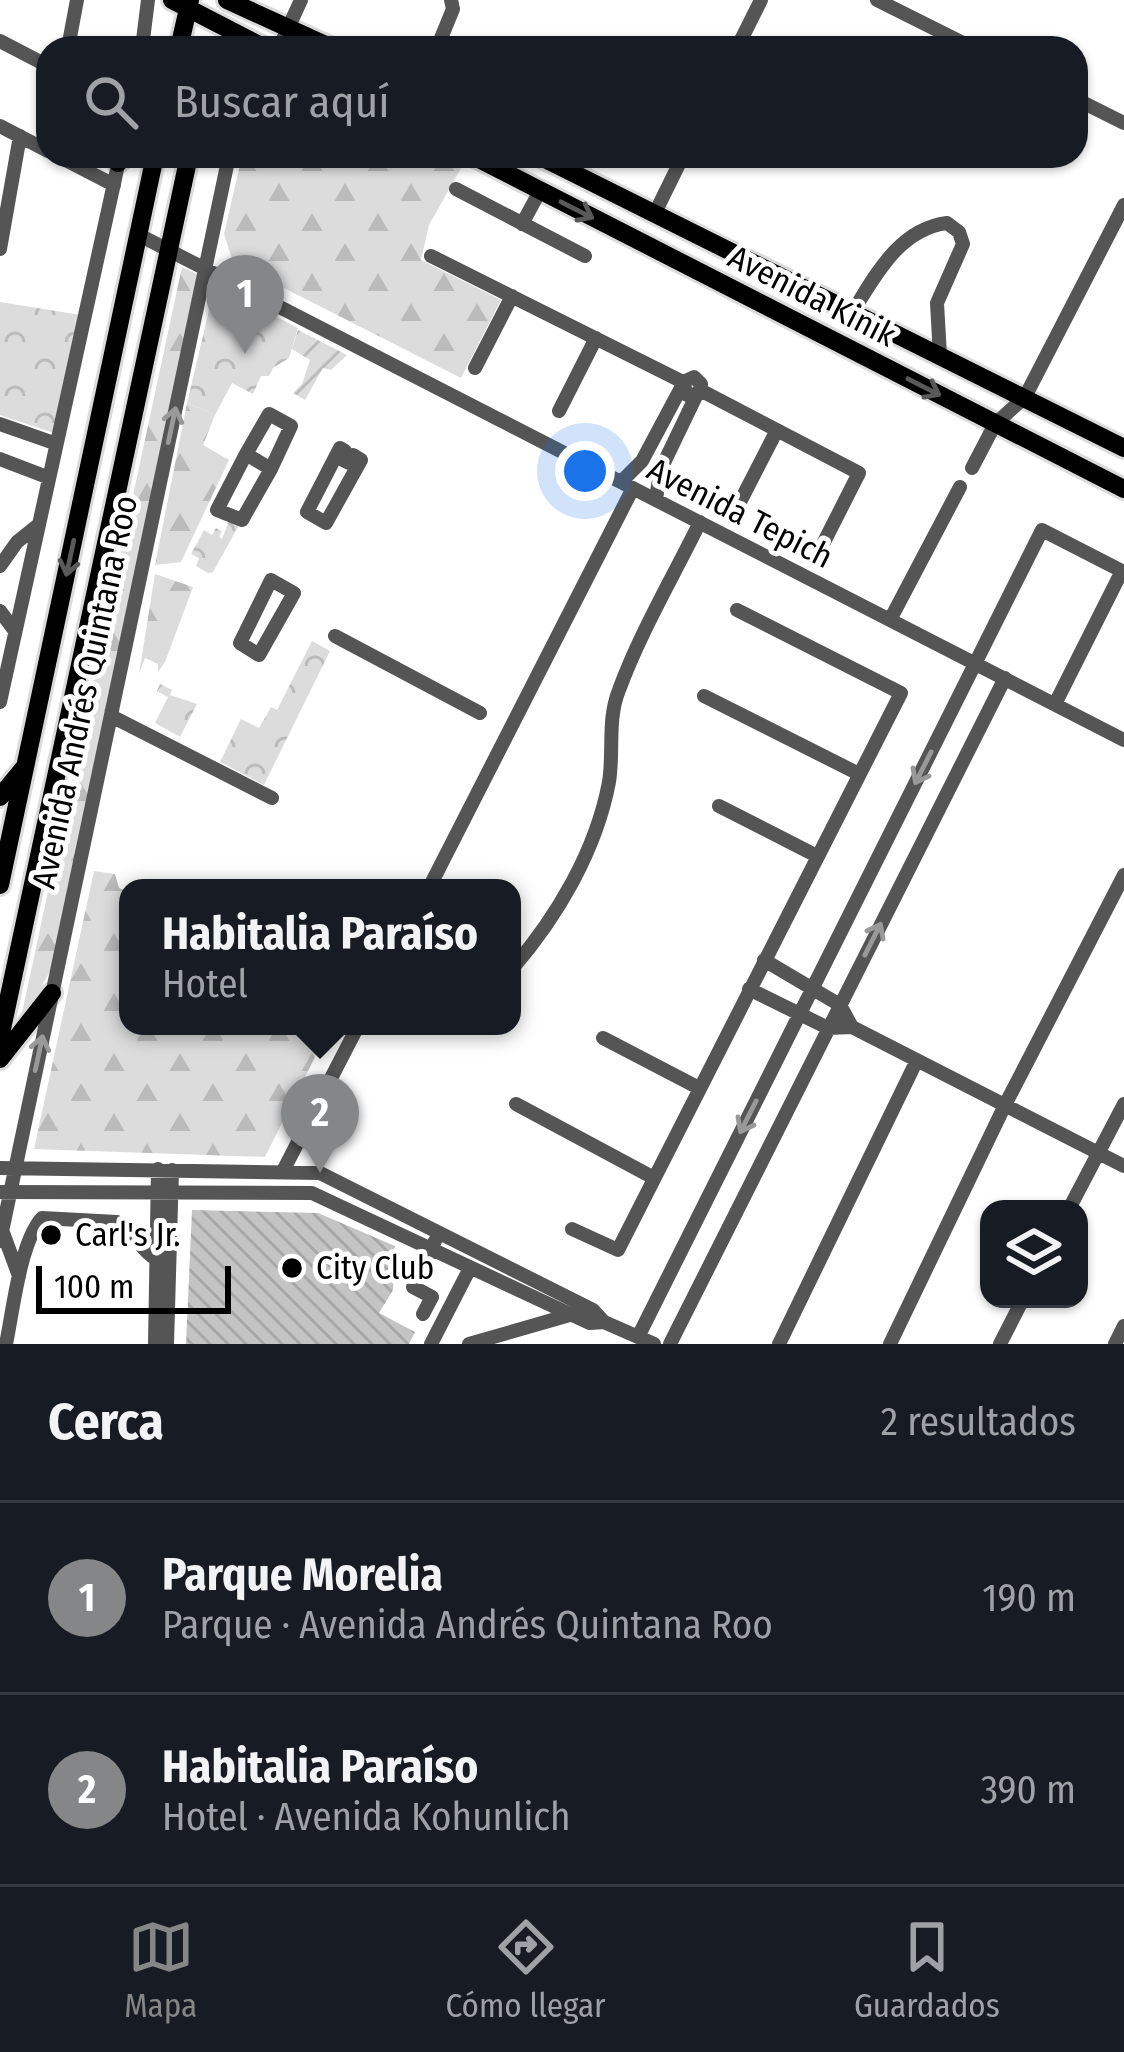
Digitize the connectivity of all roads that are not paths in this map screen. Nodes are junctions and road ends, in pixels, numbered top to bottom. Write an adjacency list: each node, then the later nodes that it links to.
1 (77, 0): 12 (street)
2 (148, 0): 13 (street)
3 (225, 0): 9 (main road); 11 (main road)
4 (301, 0): 10 (street)
5 (452, 0): 19 (street)
6 (761, 0): 20 (street)
7 (878, 0): 21 (street)
8 (183, 3): 11 (main road); 14 (main road)
9 (260, 7): 10 (main road)
10 (289, 25): 17 (street); 18 (main road)
11 (219, 26): 15 (main road); 16 (main road)
12 (70, 36)
13 (144, 36)
14 (180, 36)
15 (217, 36)
16 (238, 36)
17 (284, 36)
18 (310, 36)
19 (442, 36)
20 (743, 36)
21 (949, 36)
22 (0, 41): 23 (street)
23 (36, 60)
24 (1088, 105): 25 (street)
25 (1124, 124)
26 (0, 126): 27 (street)
27 (20, 136): 28 (street); 46 (street)
28 (36, 145)
29 (82, 168): 39 (street)
30 (118, 168): 39 (street)
31 (153, 168): 45 (main road, Avenida Andrés Quintana Roo)
32 (186, 168): 47 (main road, Avenida Andrés Quintana Roo)
33 (227, 168): 50 (street, Avenida Andrés Quintana Roo)
34 (496, 168): 38 (main road, Avenida Kinik)
35 (529, 168): 38 (main road)
36 (560, 168): 43 (main road, Avenida Kinik)
37 (677, 168): 43 (street)
38 (521, 181): 41 (main road, Avenida Kinik)
39 (113, 184): 65 (street)
40 (456, 189): 44 (street)
41 (540, 191): 44 (street); 55 (main road, Avenida Kinik, one-way to 55)
42 (1124, 205): 59 (street)
43 (654, 215): 52 (main road, Avenida Kinik)
44 (522, 224): 49 (street)
45 (140, 235): 47 (street, Avenida Tepich); 96 (main road, Avenida Andrés Quintana Roo, one-way to 96)
46 (0, 249)
47 (168, 250): 50 (street, Avenida Tepich); 116 (main road, Avenida Andrés Quintana Roo)
48 (431, 256): 51 (street)
49 (585, 256)
50 (206, 269): 73 (street, Avenida Tepich); 94 (street, Avenida Andrés Quintana Roo, one-way to 50)
51 (512, 296): 54 (street); 57 (street)
52 (852, 313): 53 (main road, Avenida Kinik); 56 (street)
53 (875, 325): 55 (main road); 56 (main road, Avenida Kinik)
54 (596, 338): 58 (street); 61 (street)
55 (860, 355): 63 (main road, Avenida Kinik, one-way to 63)
56 (940, 356): 59 (main road, Avenida Kinik)
57 (475, 368)
58 (680, 389): 60 (street); 60 (street); 73 (street)
59 (1025, 397): 63 (street); 66 (main road, Avenida Kinik)
60 (696, 398): 64 (street); 76 (street)
61 (559, 411)
62 (0, 424): 65 (street)
63 (995, 424): 70 (street); 75 (main road, Avenida Kinik)
64 (777, 430): 77 (street); 80 (street)
65 (55, 443): 72 (street)
66 (1124, 448)
67 (246, 454): 71 (street); 71 (street); 71 (street)
68 (352, 455): 68 (street)
69 (0, 459): 72 (street)
70 (972, 467)
71 (271, 469)
72 (47, 477): 79 (street)
73 (627, 485): 76 (street, Avenida Tepich); 103 (street)
74 (960, 487): 85 (street)
75 (1124, 489)
76 (656, 500): 78 (street, Avenida Tepich)
77 (740, 502)
78 (700, 522): 85 (street, Avenida Tepich); 105 (street)
79 (37, 526): 81 (street); 86 (street)
80 (823, 544)
81 (0, 566)
82 (294, 593): 82 (street)
83 (0, 610): 86 (street)
84 (737, 610): 97 (street)
85 (890, 620): 88 (street, Avenida Tepich)
86 (15, 631): 91 (street)
87 (335, 636): 93 (street)
88 (975, 663): 89 (street, Avenida Tepich); 92 (street); 108 (street, one-way to 108)
89 (1005, 678): 92 (street, Avenida Tepich); 110 (street, one-way to 89)
90 (704, 696): 97 (street)
91 (0, 702)
92 (1055, 704): 95 (street, Avenida Tepich)
93 (480, 713)
94 (111, 716): 99 (street); 109 (street, Avenida Andrés Quintana Roo)
95 (1124, 740)
96 (26, 765): 98 (main road); 104 (main road, Avenida Andrés Quintana Roo)
97 (860, 774): 101 (street)
98 (0, 797)
99 (272, 798)
100 (719, 806): 101 (street)
101 (818, 856): 106 (street)
102 (1124, 875): 122 (street)
103 (432, 879)
104 (0, 885)
105 (521, 959)
106 (764, 960): 107 (street); 108 (street)
107 (749, 989): 111 (street); 119 (street)
108 (812, 989): 110 (street); 111 (street)
109 (52, 993): 117 (main road); 125 (street, Avenida Andrés Quintana Roo, one-way to 109)
110 (840, 1005): 112 (street); 113 (street)
111 (800, 1014): 113 (street); 143 (street, one-way to 143)
112 (853, 1027): 113 (street); 118 (street)
113 (828, 1028): 149 (street)
114 (353, 1035): 127 (street)
115 (603, 1038): 119 (street)
116 (0, 1039)
117 (0, 1059)
118 (917, 1060): 122 (street); 150 (street)
119 (699, 1088): 128 (street)
120 (516, 1104): 128 (street)
121 (1124, 1104): 123 (street)
122 (1005, 1105): 123 (street); 151 (street)
123 (1098, 1153): 124 (street); 131 (street)
124 (1124, 1166)
125 (7, 1168): 126 (street); 129 (street, Avenida Andrés Quintana Roo)
126 (165, 1170): 127 (street); 130 (street)
127 (284, 1171): 133 (street)
128 (654, 1178): 132 (street)
129 (5, 1192): 130 (street); 134 (street, Avenida Andrés Quintana Roo)
130 (164, 1192): 135 (street); 137 (street)
131 (1074, 1200)
132 (572, 1229)
133 (440, 1231): 135 (street); 140 (street)
134 (1, 1235): 138 (street)
135 (431, 1249): 136 (street); 141 (street)
136 (470, 1268): 140 (street); 146 (street)
137 (160, 1270): 138 (street); 144 (street)
138 (20, 1280): 145 (street)
139 (1018, 1308): 152 (street)
140 (575, 1309): 143 (street); 147 (street)
141 (423, 1313)
142 (1124, 1326): 153 (street)
143 (638, 1337): 148 (street)
144 (161, 1341)
145 (6, 1344)
146 (431, 1344)
147 (469, 1344)
148 (654, 1344)
149 (670, 1344)
150 (779, 1344)
151 (890, 1344)
152 (1000, 1344)
153 (1115, 1344)

